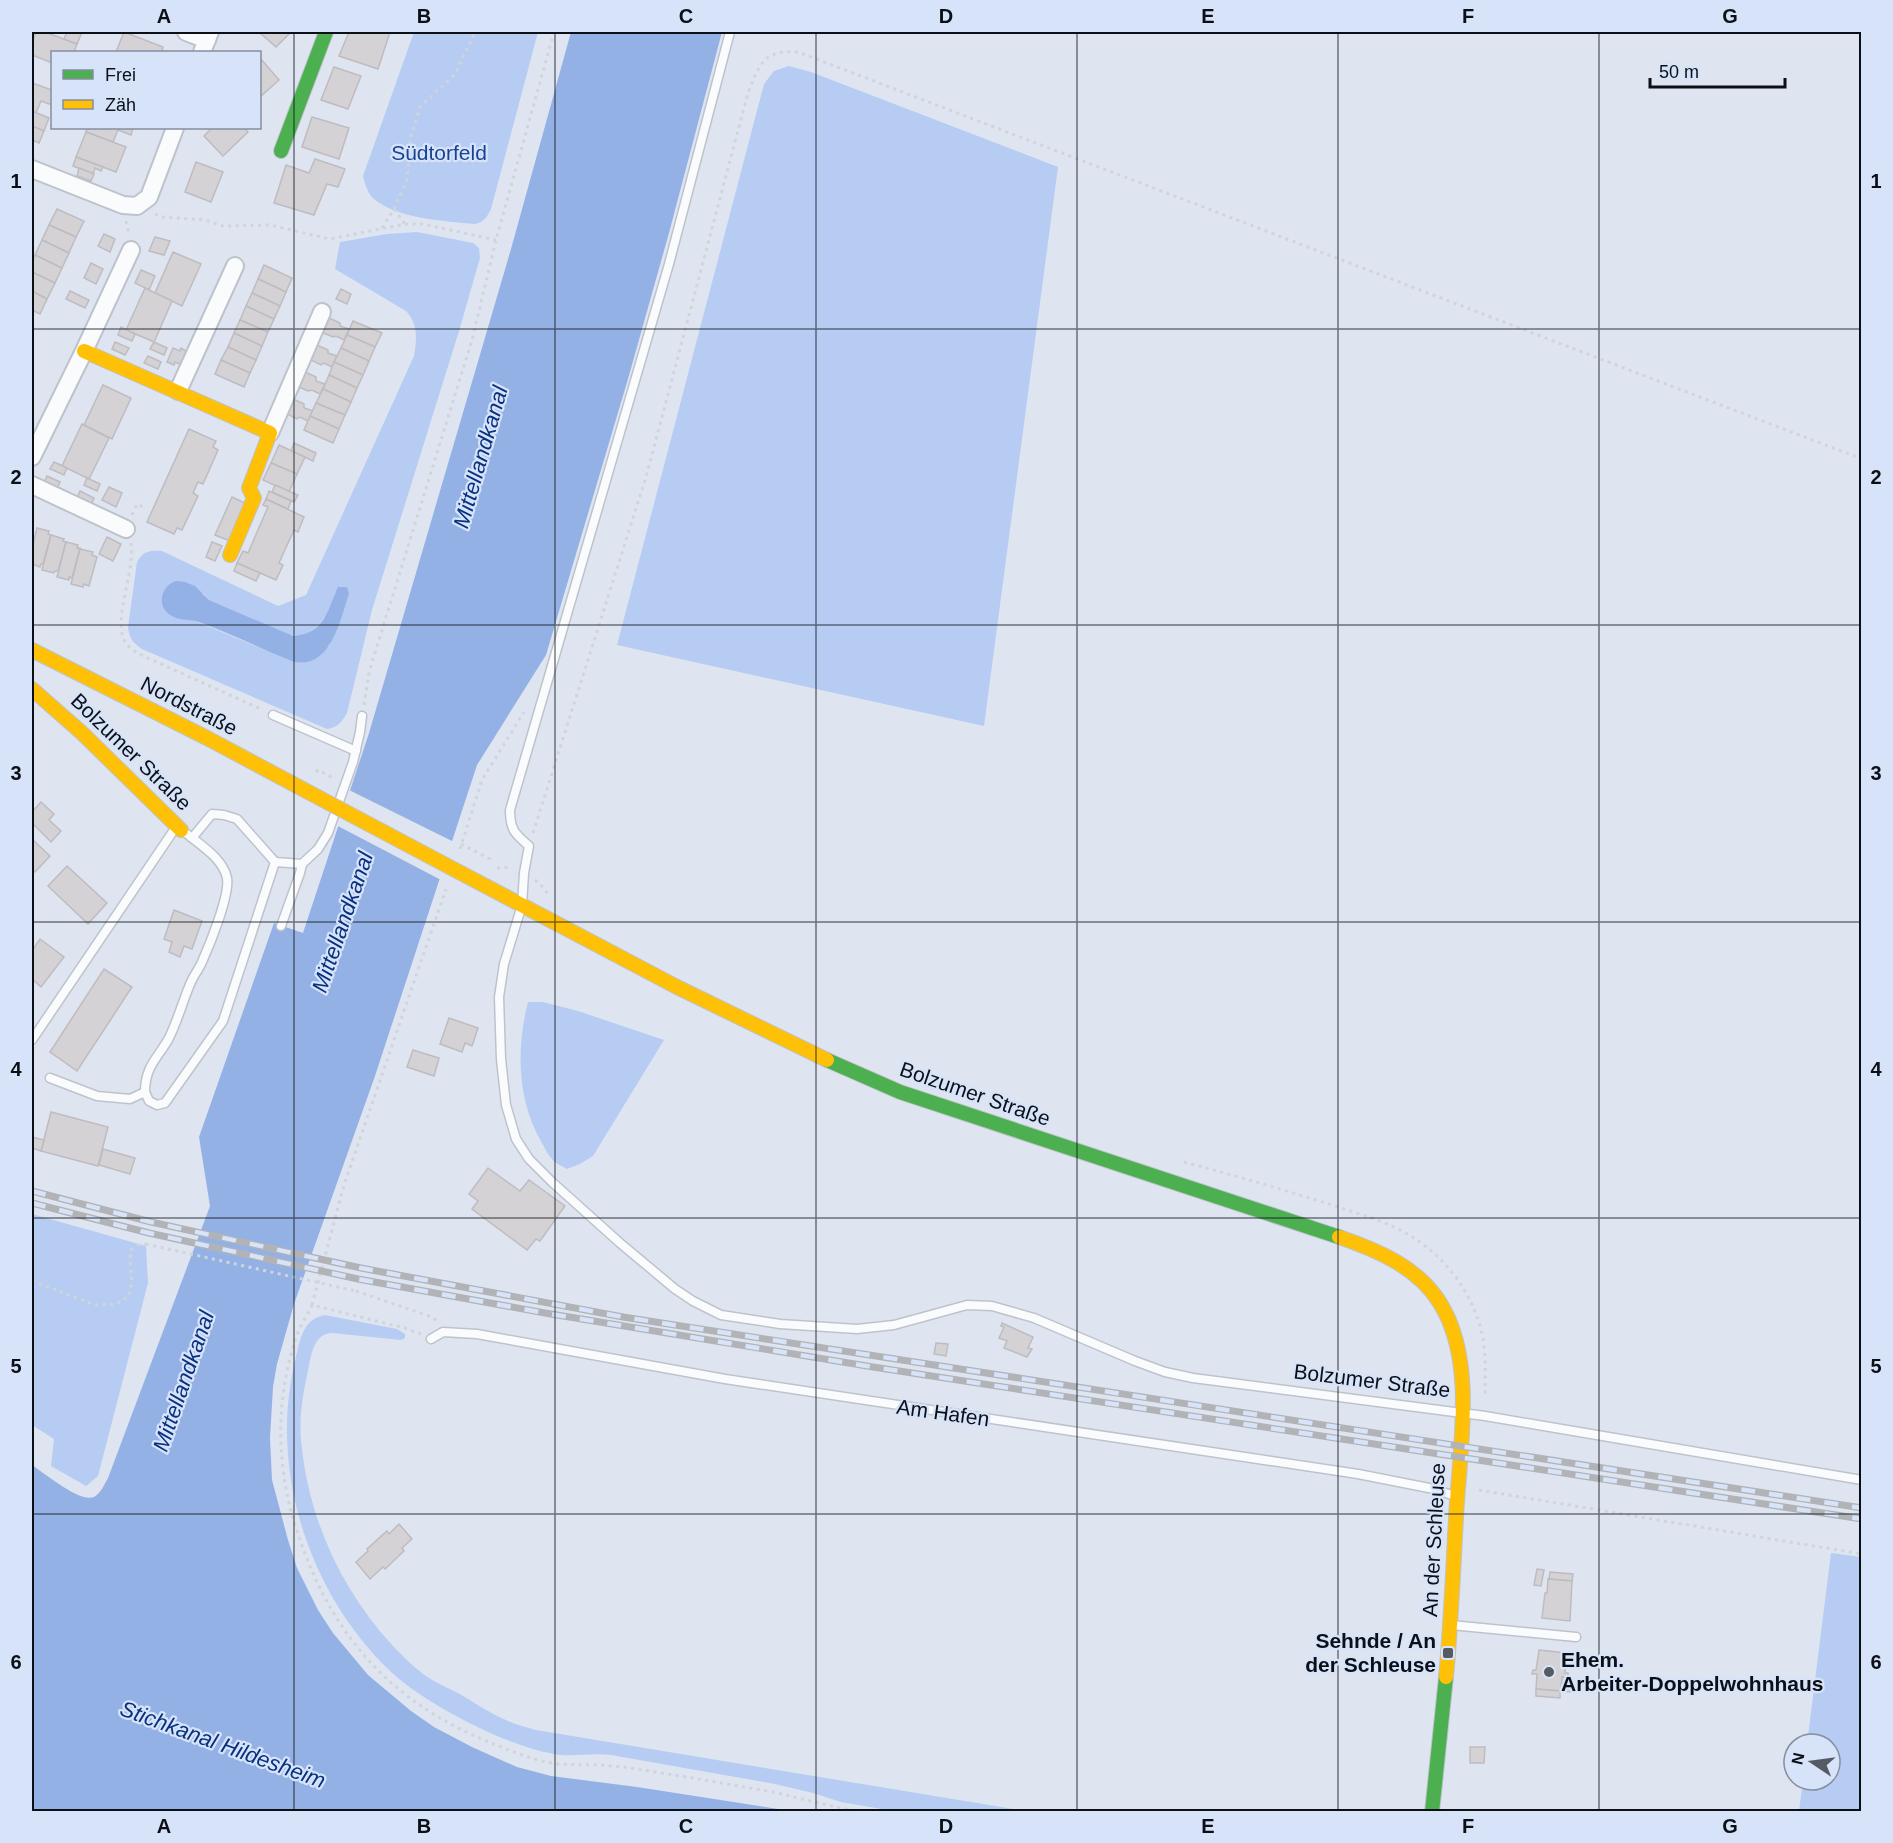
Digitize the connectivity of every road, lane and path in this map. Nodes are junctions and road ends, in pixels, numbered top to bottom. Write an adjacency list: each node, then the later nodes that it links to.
1 (186, 32): 6 (street)
2 (326, 32): 8 (main road)
3 (475, 32): 11 (path)
4 (554, 32): 14 (path)
5 (730, 32): 39 (lane)
6 (207, 41)
7 (175, 129): 10 (street)
8 (281, 151)
9 (32, 169): 10 (street)
10 (130, 205): 13 (path); 15 (path)
11 (394, 209): 12 (path); 13 (path)
12 (405, 224): 13 (path); 14 (path)
13 (382, 228)
14 (496, 240): 32 (path)
15 (131, 250): 18 (street)
16 (235, 266): 19 (street)
17 (322, 312): 20 (street)
18 (84, 351): 19 (main road); 21 (street)
19 (178, 391): 20 (main road)
20 (270, 433): 27 (main road)
21 (32, 457)
22 (1862, 459): 39 (path)
23 (32, 485): 26 (street)
24 (145, 508): 25 (path)
25 (135, 509)
26 (126, 529): 31 (path)
27 (230, 555)
28 (32, 650): 36 (main road, Nordstraße)
29 (32, 689): 37 (main road, Bolzumer Straße)
30 (528, 706): 38 (path)
31 (273, 715): 33 (lane)
32 (362, 716): 33 (lane)
33 (356, 751): 35 (lane)
34 (318, 770): 35 (path)
35 (345, 784): 43 (lane)
36 (327, 802): 45 (main road, Bolzumer Straße, bridge)
37 (183, 831): 42 (lane); 47 (lane); 49 (lane, Bolzumer Straße)
38 (461, 844): 40 (path); 41 (path)
39 (529, 846): 45 (lane)
40 (458, 854)
41 (490, 860)
42 (275, 862): 43 (lane); 49 (lane)
43 (302, 864): 46 (lane)
44 (449, 882): 51 (path)
45 (522, 905): 54 (main road, Bolzumer Straße); 54 (lane, Bolzumer Straße)
46 (282, 926)
47 (32, 1040)
48 (50, 1078): 49 (lane)
49 (146, 1092)
50 (32, 1281): 52 (path, bridge)
51 (312, 1305): 53 (path); 60 (path)
52 (450, 1331): 53 (lane, Am Hafen); 56 (lane, Am Hafen)
53 (431, 1339)
54 (1461, 1413): 55 (lane); 56 (main road, An der Schleuse)
55 (1862, 1480)
56 (1457, 1491): 57 (path); 58 (main road, An der Schleuse)
57 (1862, 1554)
58 (1450, 1625): 59 (lane); 61 (main road, An der Schleuse)
59 (1576, 1637)
60 (862, 1812)
61 (1432, 1812)

